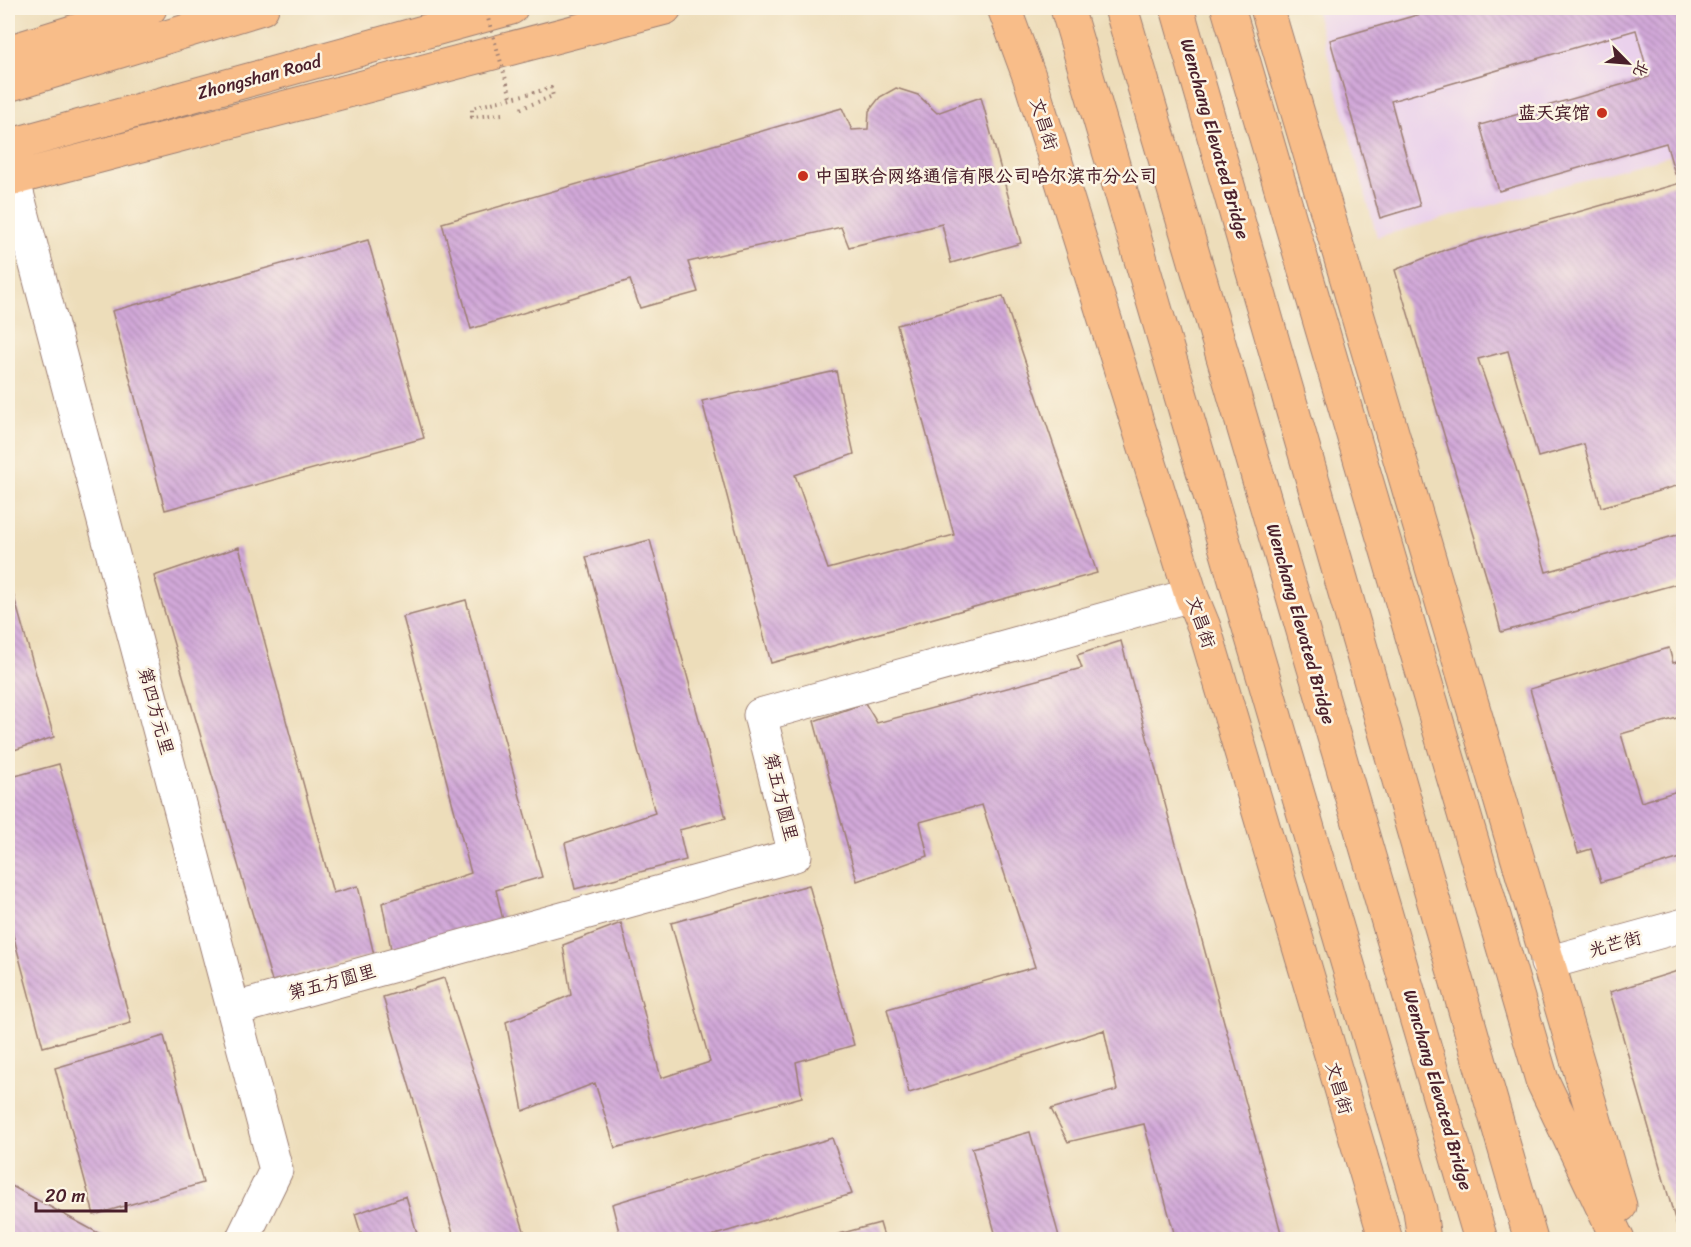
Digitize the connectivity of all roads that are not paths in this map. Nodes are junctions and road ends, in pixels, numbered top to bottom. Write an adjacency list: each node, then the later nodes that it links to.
1 (150, 8): 11 (main road)
2 (262, 8): 12 (main road)
3 (511, 8): 13 (main road, Zhongshan Road)
4 (665, 8): 14 (main road)
5 (1005, 8): 15 (main road, 文昌街)
6 (1067, 8): 19 (main road)
7 (1121, 8): 22 (main road, Wenchang Elevated Bridge)
8 (1228, 8): 24 (main road)
9 (1267, 8): 17 (main road)
10 (1178, 10): 23 (main road, Wenchang Elevated Bridge)
11 (8, 52)
12 (8, 85)
13 (8, 146)
14 (10, 179): 18 (street, 第四方元里)
15 (1191, 595): 18 (street, 第五方圆里); 21 (main road, 文昌街)
16 (1683, 925): 17 (street, 光芒街)
17 (1547, 963): 25 (main road)
18 (235, 1009): 20 (street, 第四方元里)
19 (1422, 1225)
20 (242, 1239)
21 (1386, 1239)
22 (1481, 1239)
23 (1531, 1239)
24 (1618, 1239)
25 (1630, 1239)

